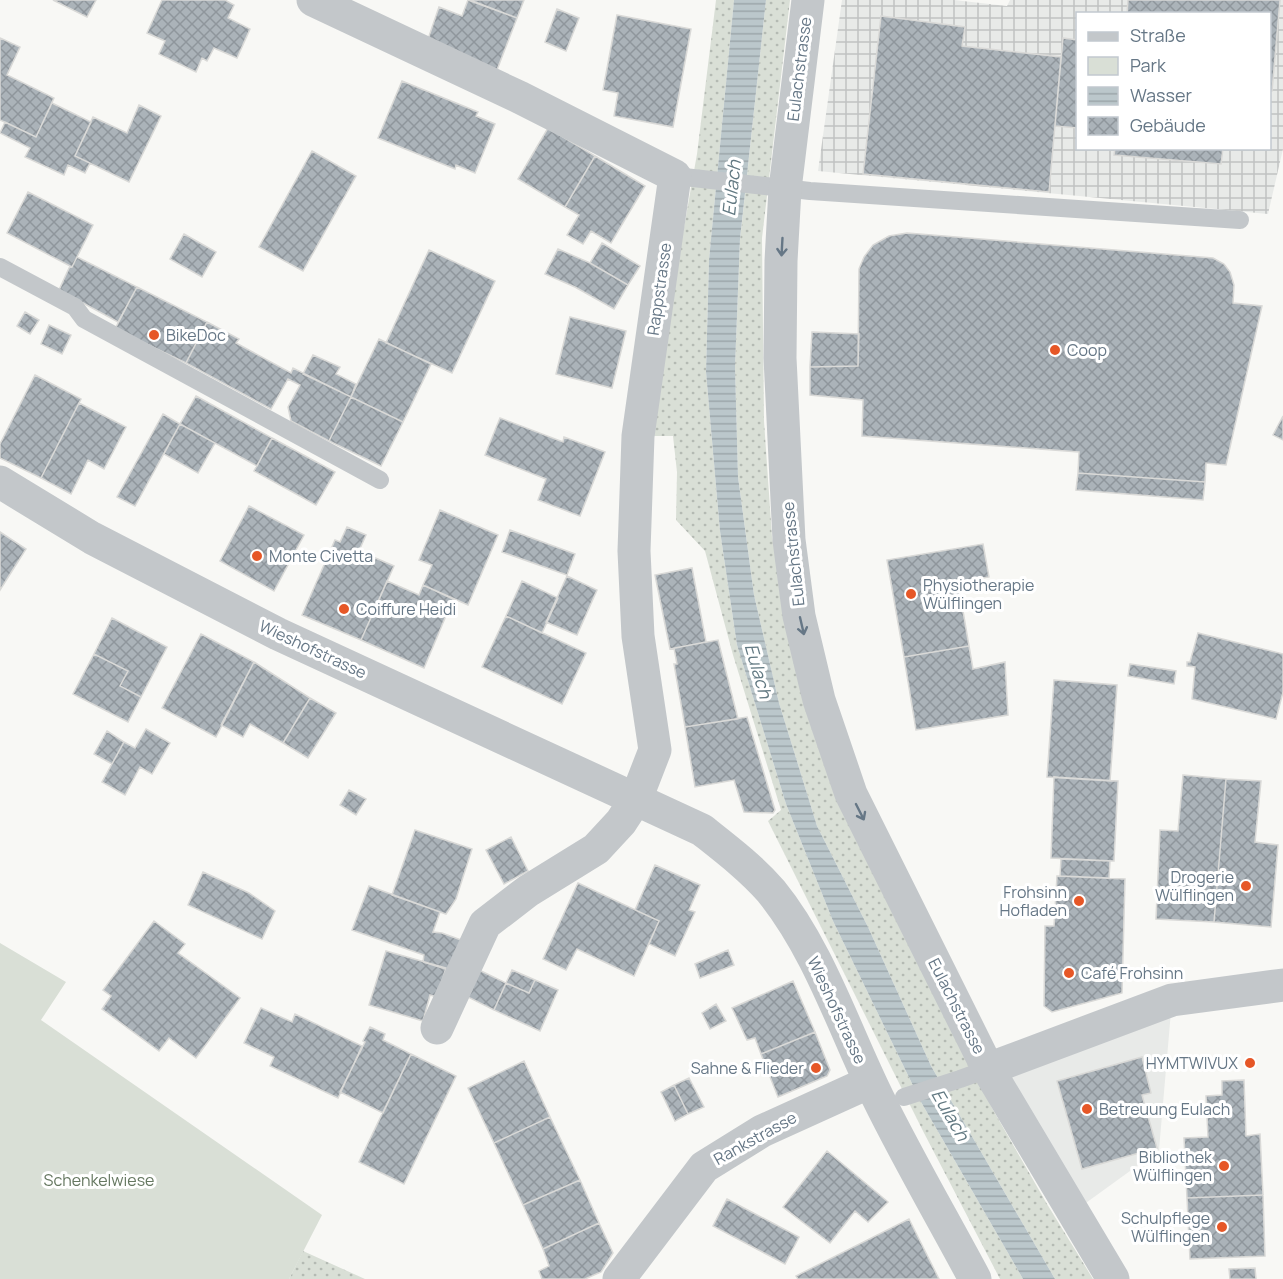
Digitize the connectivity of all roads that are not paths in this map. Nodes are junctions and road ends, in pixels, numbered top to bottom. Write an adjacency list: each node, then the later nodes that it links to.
1 (313, 0): 3 (street)
2 (808, 0): 4 (street, Eulachstrasse)
3 (675, 176): 4 (lane); 9 (street, Rappstrasse)
4 (770, 187): 5 (lane); 12 (street, Eulachstrasse, one-way to 12)
5 (1240, 220)
6 (0, 267): 7 (lane)
7 (380, 480)
8 (0, 482): 9 (street, Wieshofstrasse)
9 (636, 799): 11 (street); 13 (street, Wieshofstrasse)
10 (1283, 985): 12 (street, Eulachstrasse)
11 (437, 1028)
12 (974, 1074): 14 (lane); 17 (street, Eulachstrasse)
13 (870, 1082): 15 (street, Rankstrasse); 16 (street, Wieshofstrasse)
14 (904, 1097)
15 (619, 1279)
16 (975, 1279)
17 (1113, 1279)

